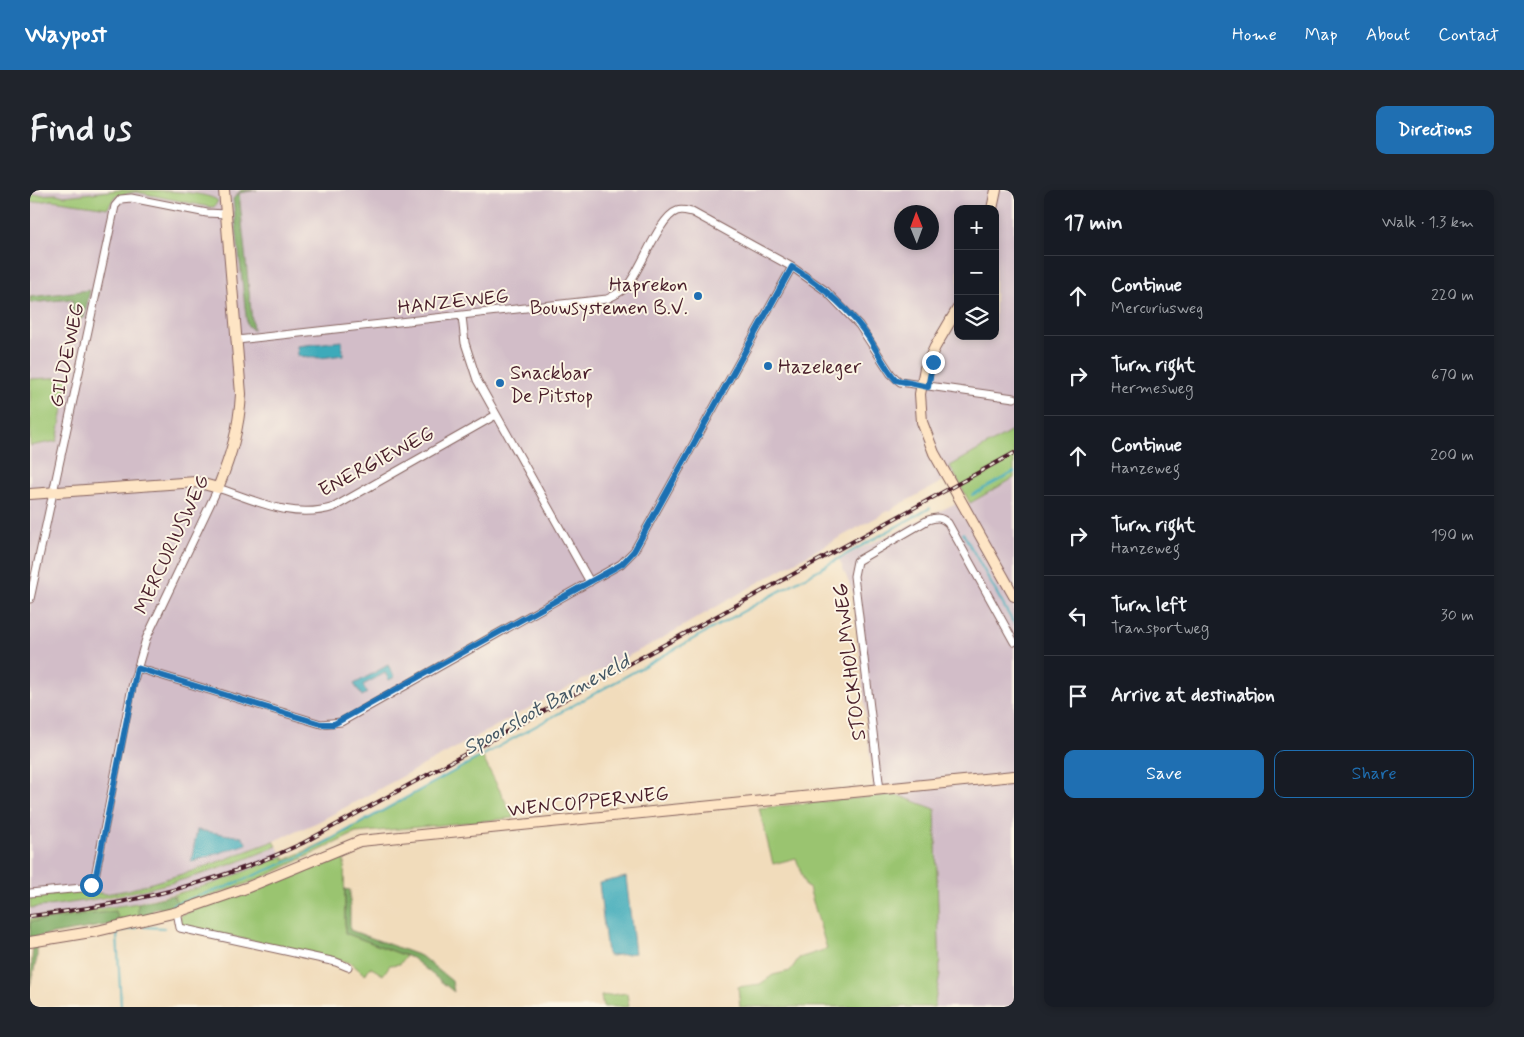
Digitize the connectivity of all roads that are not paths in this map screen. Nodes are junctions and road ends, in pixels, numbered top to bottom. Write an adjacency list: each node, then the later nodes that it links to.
1 (224, 190): 6 (street, MERCURIUSWEG)
2 (991, 190): 4 (street)
3 (996, 190): 5 (street)
4 (989, 205)
5 (993, 205)
6 (226, 214): 11 (street, MERCURIUSWEG); 16 (street, GILDEWEG)
7 (792, 267): 9 (street, HANZEWEG); 12 (street, HANZEWEG); 18 (street)
8 (954, 315): 12 (street)
9 (462, 316): 11 (street, HANZEWEG); 14 (street)
10 (954, 323): 12 (street)
11 (237, 340): 15 (street, MERCURIUSWEG)
12 (924, 387): 13 (street, HANZEWEG); 19 (street); 20 (street)
13 (1014, 398)
14 (496, 416): 15 (street, ENERGIEWEG); 18 (street)
15 (218, 488): 16 (street, ENERGIEWEG); 23 (street, MERCURIUSWEG)
16 (52, 493): 17 (street, ENERGIEWEG); 21 (street, GILDEWEG)
17 (30, 494)
18 (590, 582): 23 (street)
19 (1014, 588)
20 (1014, 596)
21 (30, 599)
22 (1014, 642): 25 (street, STOCKHOLMWEG)
23 (137, 668): 26 (street, MERCURIUSWEG)
24 (1014, 776): 25 (street, WENCOPPERWEG)
25 (880, 790): 27 (street, WENCOPPERWEG)
26 (30, 893)
27 (177, 912): 28 (street, WENCOPPERWEG); 29 (street)
28 (30, 942)
29 (348, 967)

